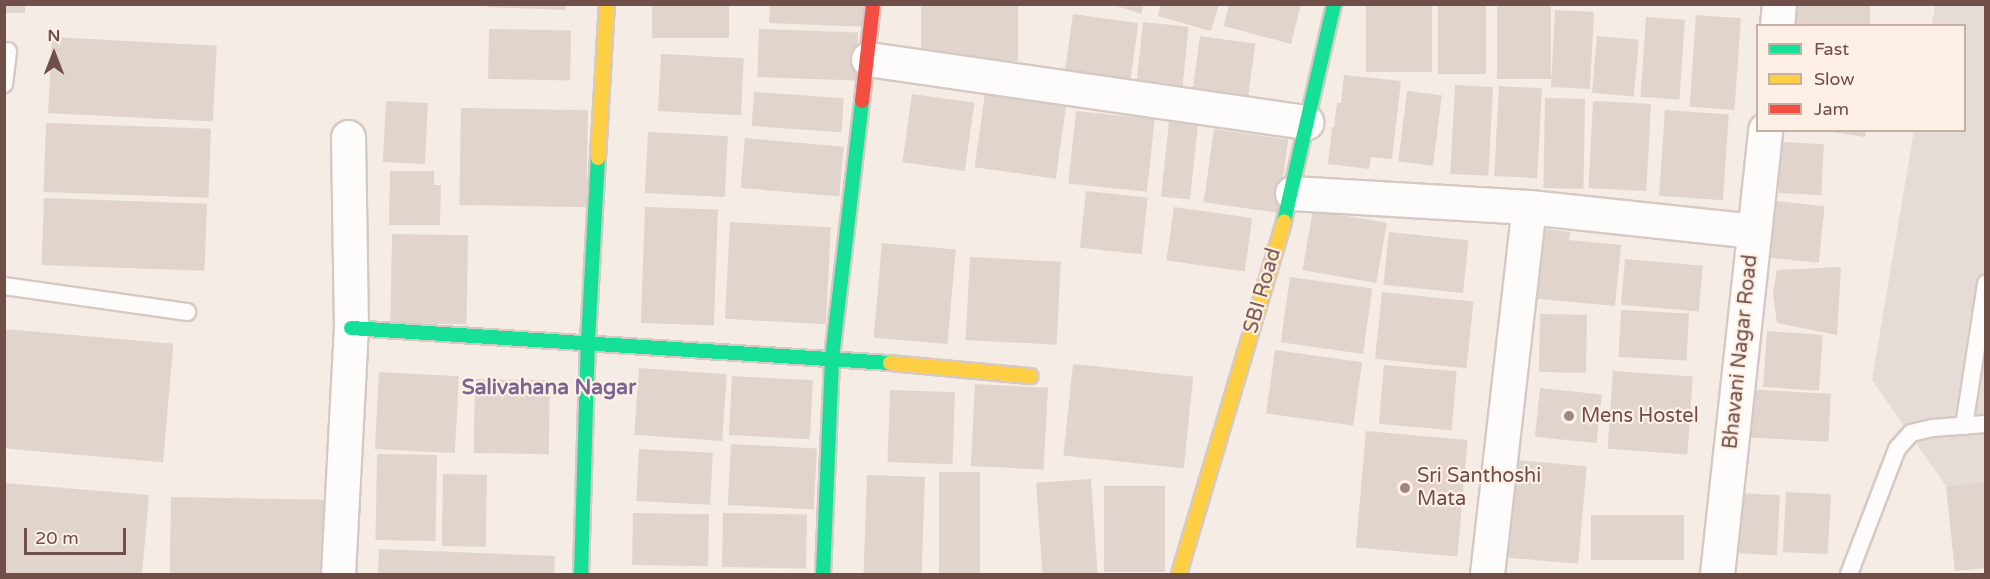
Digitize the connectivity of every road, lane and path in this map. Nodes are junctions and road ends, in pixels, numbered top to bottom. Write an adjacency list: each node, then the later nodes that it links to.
1 (607, 4): 19 (street)
2 (873, 4): 7 (street)
3 (1334, 4): 9 (street, SBI Road)
4 (1779, 4): 5 (street)
5 (1777, 24)
6 (8, 51): 8 (lane)
7 (868, 59): 9 (street); 20 (street)
8 (4, 84)
9 (1307, 122): 12 (street, SBI Road)
10 (1766, 132): 14 (street, Bhavani Nagar Road)
11 (348, 137): 18 (street)
12 (1292, 193): 13 (street); 27 (street, SBI Road)
13 (1529, 207): 14 (street); 28 (street)
14 (1754, 231): 29 (street, Bhavani Nagar Road)
15 (1986, 284): 23 (lane)
16 (4, 286): 17 (lane)
17 (187, 312)
18 (351, 328): 19 (street); 24 (street)
19 (588, 341): 20 (street); 25 (street)
20 (832, 357): 21 (street); 26 (street)
21 (1030, 376)
22 (1986, 424): 23 (lane)
23 (1964, 426): 30 (lane)
24 (338, 574)
25 (581, 574)
26 (823, 574)
27 (1179, 574)
28 (1487, 574)
29 (1717, 574)
30 (1849, 574)

